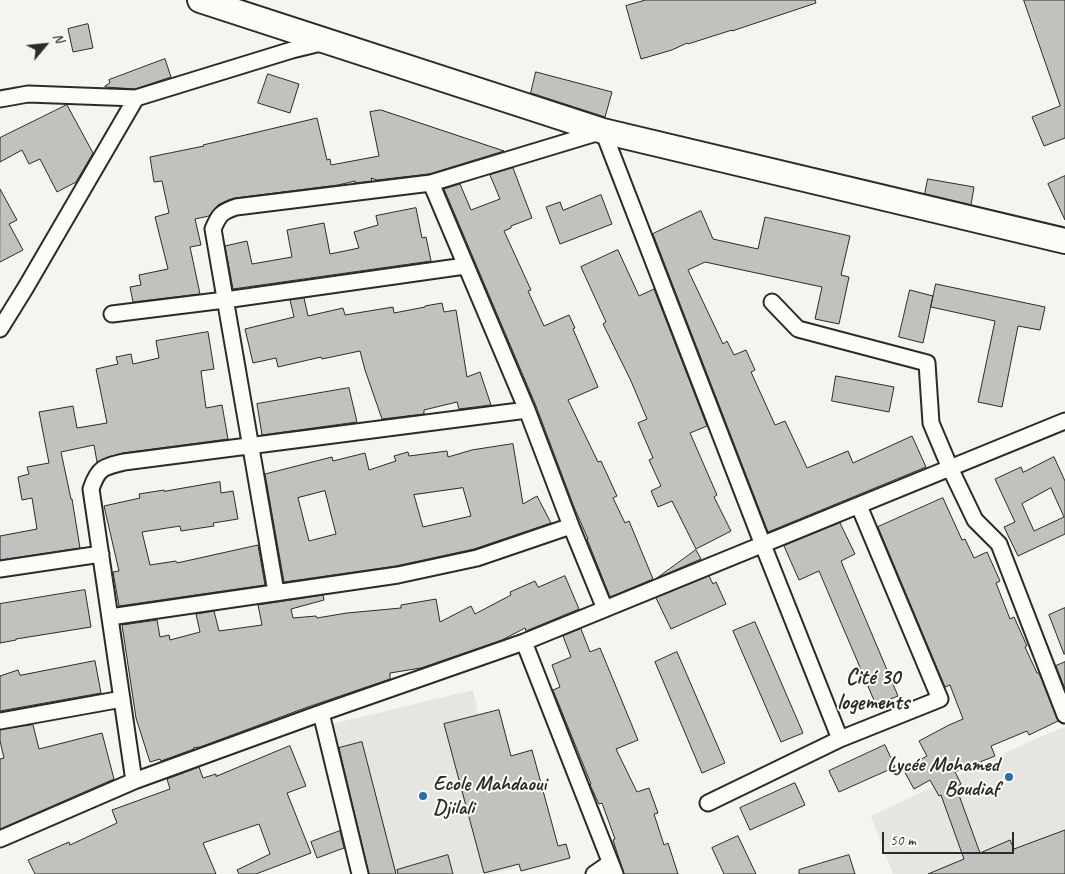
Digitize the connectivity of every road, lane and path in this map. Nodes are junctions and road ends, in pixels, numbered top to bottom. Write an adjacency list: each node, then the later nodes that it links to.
1 (200, 0): 2 (main road)
2 (329, 41): 3 (street); 5 (main road)
3 (136, 98): 4 (street); 14 (street)
4 (0, 99)
5 (603, 131): 6 (street); 8 (main road); 21 (street)
6 (431, 183): 10 (street); 11 (street)
7 (1065, 231): 8 (main road)
8 (1040, 236): 9 (main road)
9 (1065, 241)
10 (465, 266): 11 (street); 15 (street)
11 (225, 300): 13 (street); 17 (street)
12 (772, 302): 18 (street)
13 (112, 314)
14 (0, 328)
15 (527, 410): 17 (street); 20 (street)
16 (1065, 421): 18 (street)
17 (250, 445): 22 (street); 24 (street)
18 (950, 468): 19 (street); 30 (street)
19 (859, 506): 21 (street); 32 (street)
20 (571, 526): 24 (street); 25 (street)
21 (763, 545): 25 (street); 32 (street)
22 (101, 554): 23 (street); 26 (street)
23 (0, 569)
24 (276, 592): 26 (street)
25 (605, 609): 27 (street)
26 (110, 617): 28 (street)
27 (524, 642): 29 (street); 36 (street)
28 (122, 699): 31 (street); 33 (street)
29 (321, 713): 33 (street); 37 (street)
30 (1065, 715)
31 (0, 721)
32 (840, 739): 34 (street)
33 (134, 781): 35 (street)
34 (708, 803)
35 (0, 839)
36 (612, 868): 38 (street)
37 (360, 874)
38 (594, 874)

